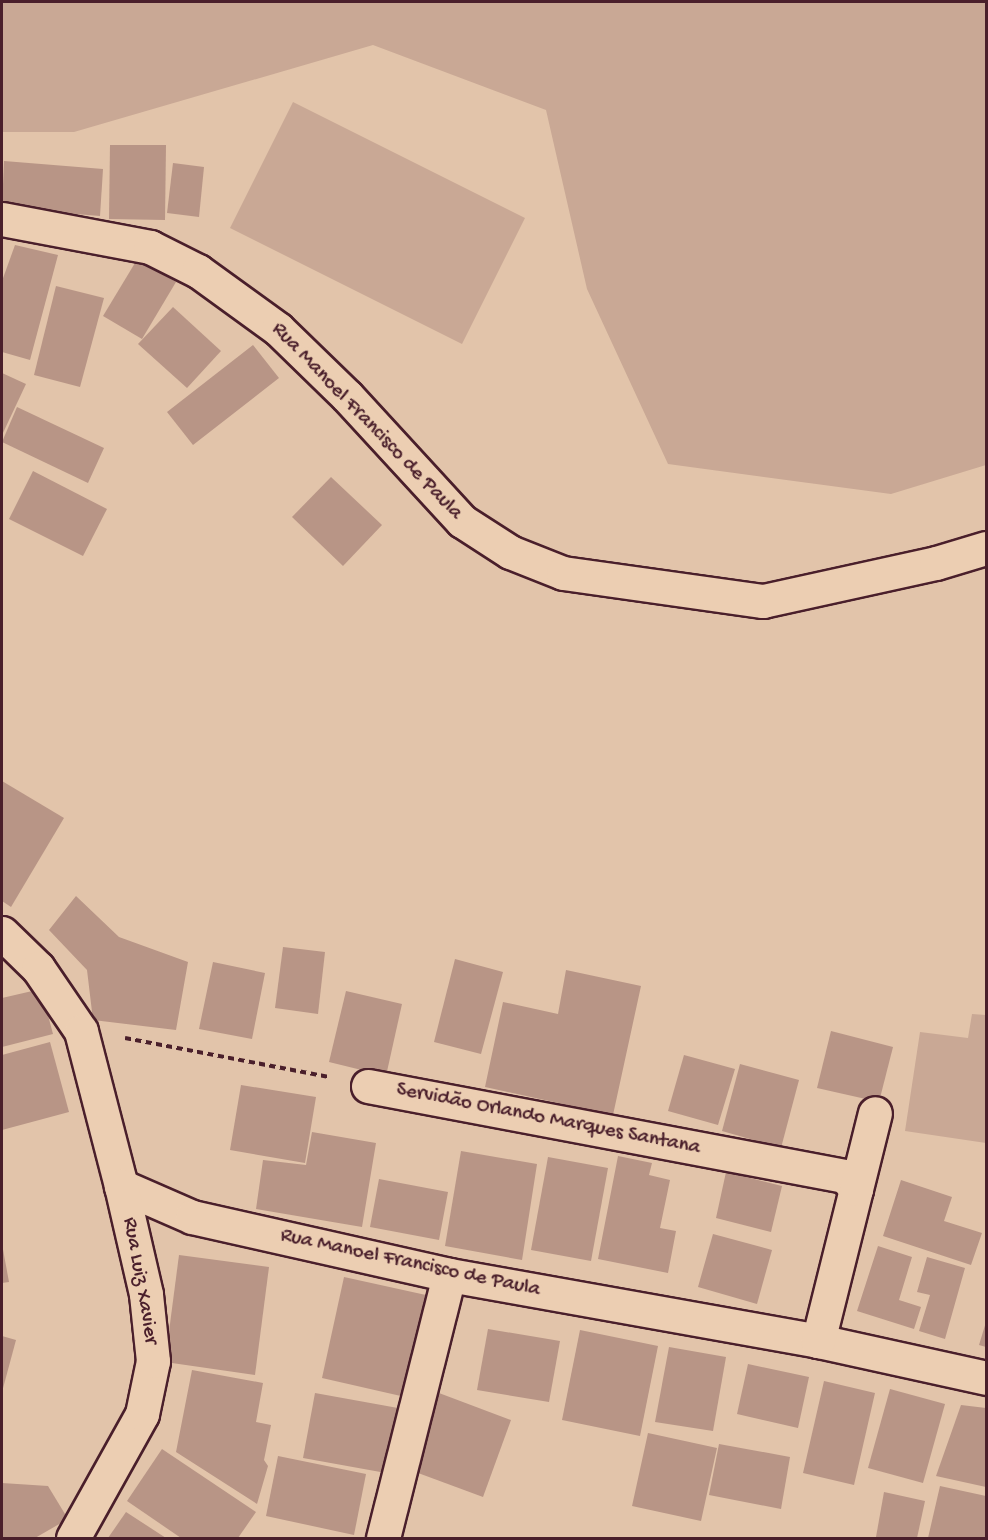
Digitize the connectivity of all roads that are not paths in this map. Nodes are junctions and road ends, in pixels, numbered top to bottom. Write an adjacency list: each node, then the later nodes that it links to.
1 (2, 219): 2 (street, Rua Manoel Francisco de Paula)
2 (987, 548)
3 (2, 933): 6 (street)
4 (368, 1086): 7 (street, Servidão Orlando Marques Santana)
5 (875, 1113): 7 (street)
6 (121, 1186): 8 (street, Rua Manoel Francisco de Paula); 11 (street, Rua Luiz Xavier)
7 (856, 1190): 9 (street)
8 (449, 1275): 9 (street, Rua Manoel Francisco de Paula); 12 (street)
9 (818, 1341): 10 (street, Rua Manoel Francisco de Paula)
10 (987, 1378)
11 (73, 1539)
12 (383, 1539)

